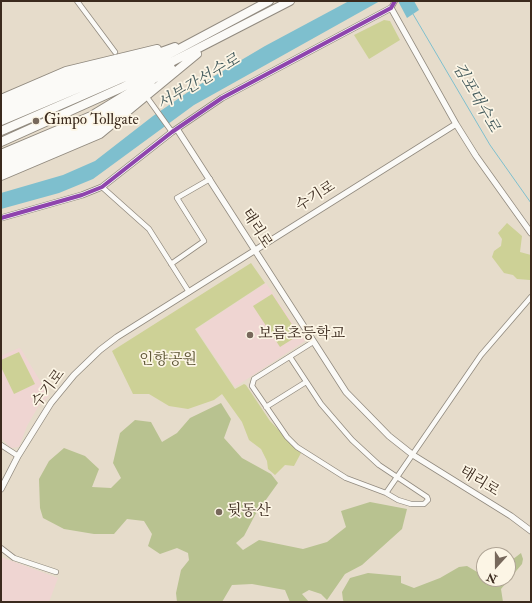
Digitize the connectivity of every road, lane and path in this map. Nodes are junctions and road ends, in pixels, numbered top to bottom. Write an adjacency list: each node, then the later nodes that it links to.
1 (77, 1): 8 (street)
2 (268, 1): 6 (highway)
3 (290, 1): 7 (highway)
4 (395, 1): 5 (street)
5 (391, 8): 18 (street); 19 (street)
6 (202, 37): 9 (highway); 10 (highway); 12 (highway); 13 (highway); 14 (highway); 15 (highway); 16 (highway); 17 (highway); 20 (highway)
7 (208, 45): 21 (highway); 22 (highway); 23 (highway); 24 (highway); 25 (highway); 26 (highway); 27 (highway); 28 (highway); 29 (highway)
8 (115, 52)
9 (1, 95)
10 (1, 99)
11 (149, 100): 19 (street)
12 (1, 103)
13 (1, 106)
14 (1, 110)
15 (1, 114)
16 (1, 117)
17 (1, 121)
18 (456, 124): 33 (street); 34 (street, 수기로)
19 (172, 130): 30 (street, 태리로); 31 (street)
20 (1, 131)
21 (1, 142)
22 (1, 151)
23 (1, 154)
24 (1, 158)
25 (1, 162)
26 (1, 165)
27 (1, 169)
28 (1, 172)
29 (1, 176)
30 (210, 179): 34 (street, 태리로); 35 (street)
31 (102, 187): 32 (street); 35 (street)
32 (1, 218)
33 (531, 233)
34 (254, 250): 36 (street, 수기로); 38 (street, 태리로)
35 (171, 264): 36 (street)
36 (189, 292): 44 (street, 수기로)
37 (531, 297): 43 (street)
38 (313, 342): 39 (street); 43 (street, 태리로)
39 (290, 357): 40 (street); 41 (street)
40 (306, 382): 41 (street); 45 (street)
41 (266, 407): 47 (street)
42 (1, 445): 44 (street)
43 (413, 454): 45 (street); 48 (street, 태리로)
44 (18, 456): 46 (street, 수기로)
45 (397, 478): 47 (street); 47 (street)
46 (1, 489)
47 (386, 493)
48 (531, 531)
49 (1, 548): 50 (street)
50 (56, 572)

